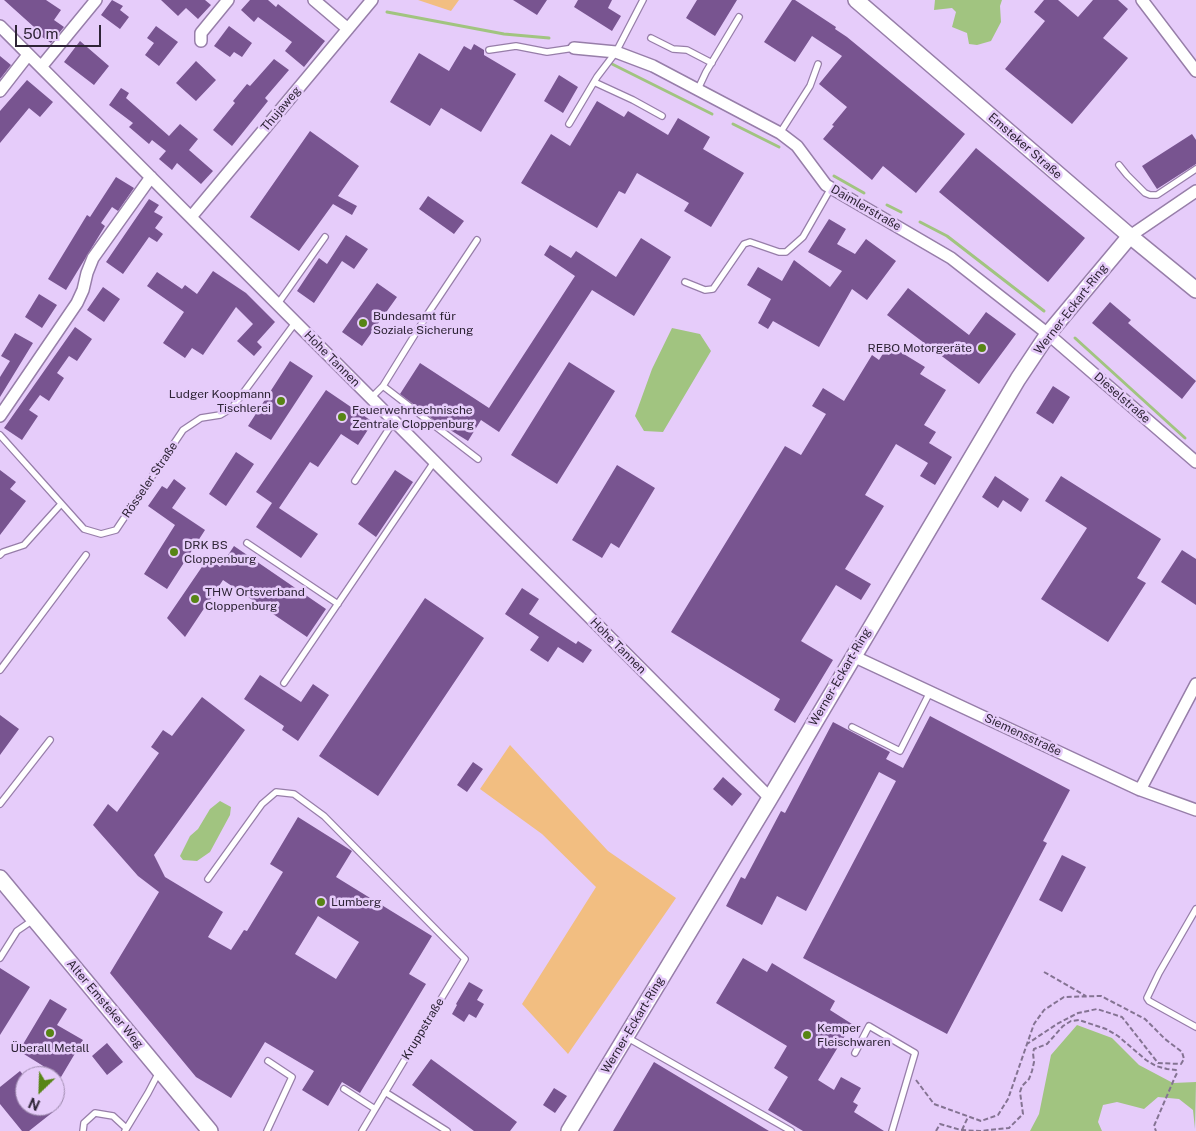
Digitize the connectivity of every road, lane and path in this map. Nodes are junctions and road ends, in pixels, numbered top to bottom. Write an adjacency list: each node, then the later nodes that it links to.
1 (96, 0): 19 (street)
2 (228, 0): 12 (street)
3 (314, 0): 10 (street)
4 (372, 0): 10 (street, Thujaweg)
5 (643, 0): 15 (lane)
6 (856, 0): 33 (street, Emsteker Straße)
7 (1142, 0): 20 (street)
8 (739, 17): 17 (lane)
9 (0, 26): 16 (street, Hohe Tannen)
10 (348, 29): 32 (street, Thujaweg)
11 (651, 38): 17 (lane)
12 (201, 41)
13 (574, 48): 14 (lane); 15 (street, Daimlerstraße)
14 (490, 50)
15 (616, 52): 21 (lane); 22 (street, Daimlerstraße)
16 (28, 55): 19 (street, Hohe Tannen); 23 (street)
17 (712, 62): 22 (lane)
18 (818, 64): 26 (lane)
19 (41, 67): 29 (street, Hohe Tannen)
20 (1196, 71)
21 (594, 82): 24 (lane); 25 (lane)
22 (698, 89): 26 (street, Daimlerstraße)
23 (0, 91)
24 (662, 116)
25 (569, 124)
26 (780, 133): 30 (street, Daimlerstraße)
27 (1119, 165): 28 (lane)
28 (1196, 169)
29 (151, 177): 32 (street, Hohe Tannen); 43 (street)
30 (831, 188): 36 (lane); 40 (street, Daimlerstraße)
31 (1196, 191): 33 (street)
32 (191, 217): 38 (street, Hohe Tannen)
33 (1130, 236): 37 (street, Emsteker Straße); 40 (street, Werner-Eckart-Ring)
34 (324, 237): 38 (lane)
35 (477, 240): 41 (lane)
36 (685, 282)
37 (1196, 290)
38 (277, 305): 39 (street, Hohe Tannen)
39 (295, 322): 42 (street, Hohe Tannen); 50 (lane, Rösseler Straße)
40 (1048, 334): 48 (street, Dieselstraße); 55 (street, Werner-Eckart-Ring)
41 (382, 386): 42 (lane); 46 (lane)
42 (371, 398): 44 (street, Hohe Tannen)
43 (0, 416)
44 (394, 421): 47 (street, Hohe Tannen); 49 (lane)
45 (0, 436): 50 (lane, Rösseler Straße)
46 (478, 459)
47 (434, 462): 54 (lane); 63 (street, Hohe Tannen)
48 (1196, 462)
49 (355, 481)
50 (61, 504): 52 (lane)
51 (247, 543): 54 (lane)
52 (0, 555)
53 (86, 555): 56 (lane)
54 (338, 604): 57 (lane)
55 (853, 656): 59 (street, Siemensstraße); 63 (street, Werner-Eckart-Ring)
56 (0, 670)
57 (284, 683)
58 (1196, 684): 62 (street)
59 (930, 692): 60 (lane); 62 (street, Siemensstraße)
60 (852, 726)
61 (50, 740): 64 (lane)
62 (1140, 790): 65 (street, Siemensstraße)
63 (770, 798): 74 (street, Werner-Eckart-Ring)
64 (0, 804)
65 (1196, 810)
66 (0, 878): 69 (street, Alter Emsteker Weg)
67 (208, 879): 83 (lane, Kruppstraße)
68 (1196, 909): 73 (lane)
69 (34, 919): 70 (lane); 79 (street, Alter Emsteker Weg)
70 (0, 958)
71 (1044, 972): 72 (path)
72 (1086, 996): 75 (path); 78 (path)
73 (1196, 1027)
74 (626, 1037): 93 (street, Werner-Eckart-Ring); 94 (lane)
75 (1027, 1044): 78 (path); 85 (path)
76 (855, 1053): 81 (lane)
77 (268, 1060): 90 (lane)
78 (1180, 1064): 80 (path)
79 (159, 1070): 86 (lane); 89 (street, Alter Emsteker Weg)
80 (1176, 1070): 87 (path); 97 (path)
81 (910, 1072): 85 (path); 95 (lane)
82 (344, 1089): 84 (lane)
83 (385, 1092): 84 (lane, Kruppstraße); 92 (lane)
84 (375, 1108): 91 (lane, Kruppstraße)
85 (968, 1117): 87 (path)
86 (126, 1130): 88 (lane)
87 (962, 1130): 96 (path)
88 (83, 1131)
89 (210, 1131)
90 (267, 1131)
91 (362, 1131)
92 (448, 1131)
93 (569, 1131)
94 (790, 1131)
95 (892, 1131)
96 (936, 1131)
97 (1156, 1131)

